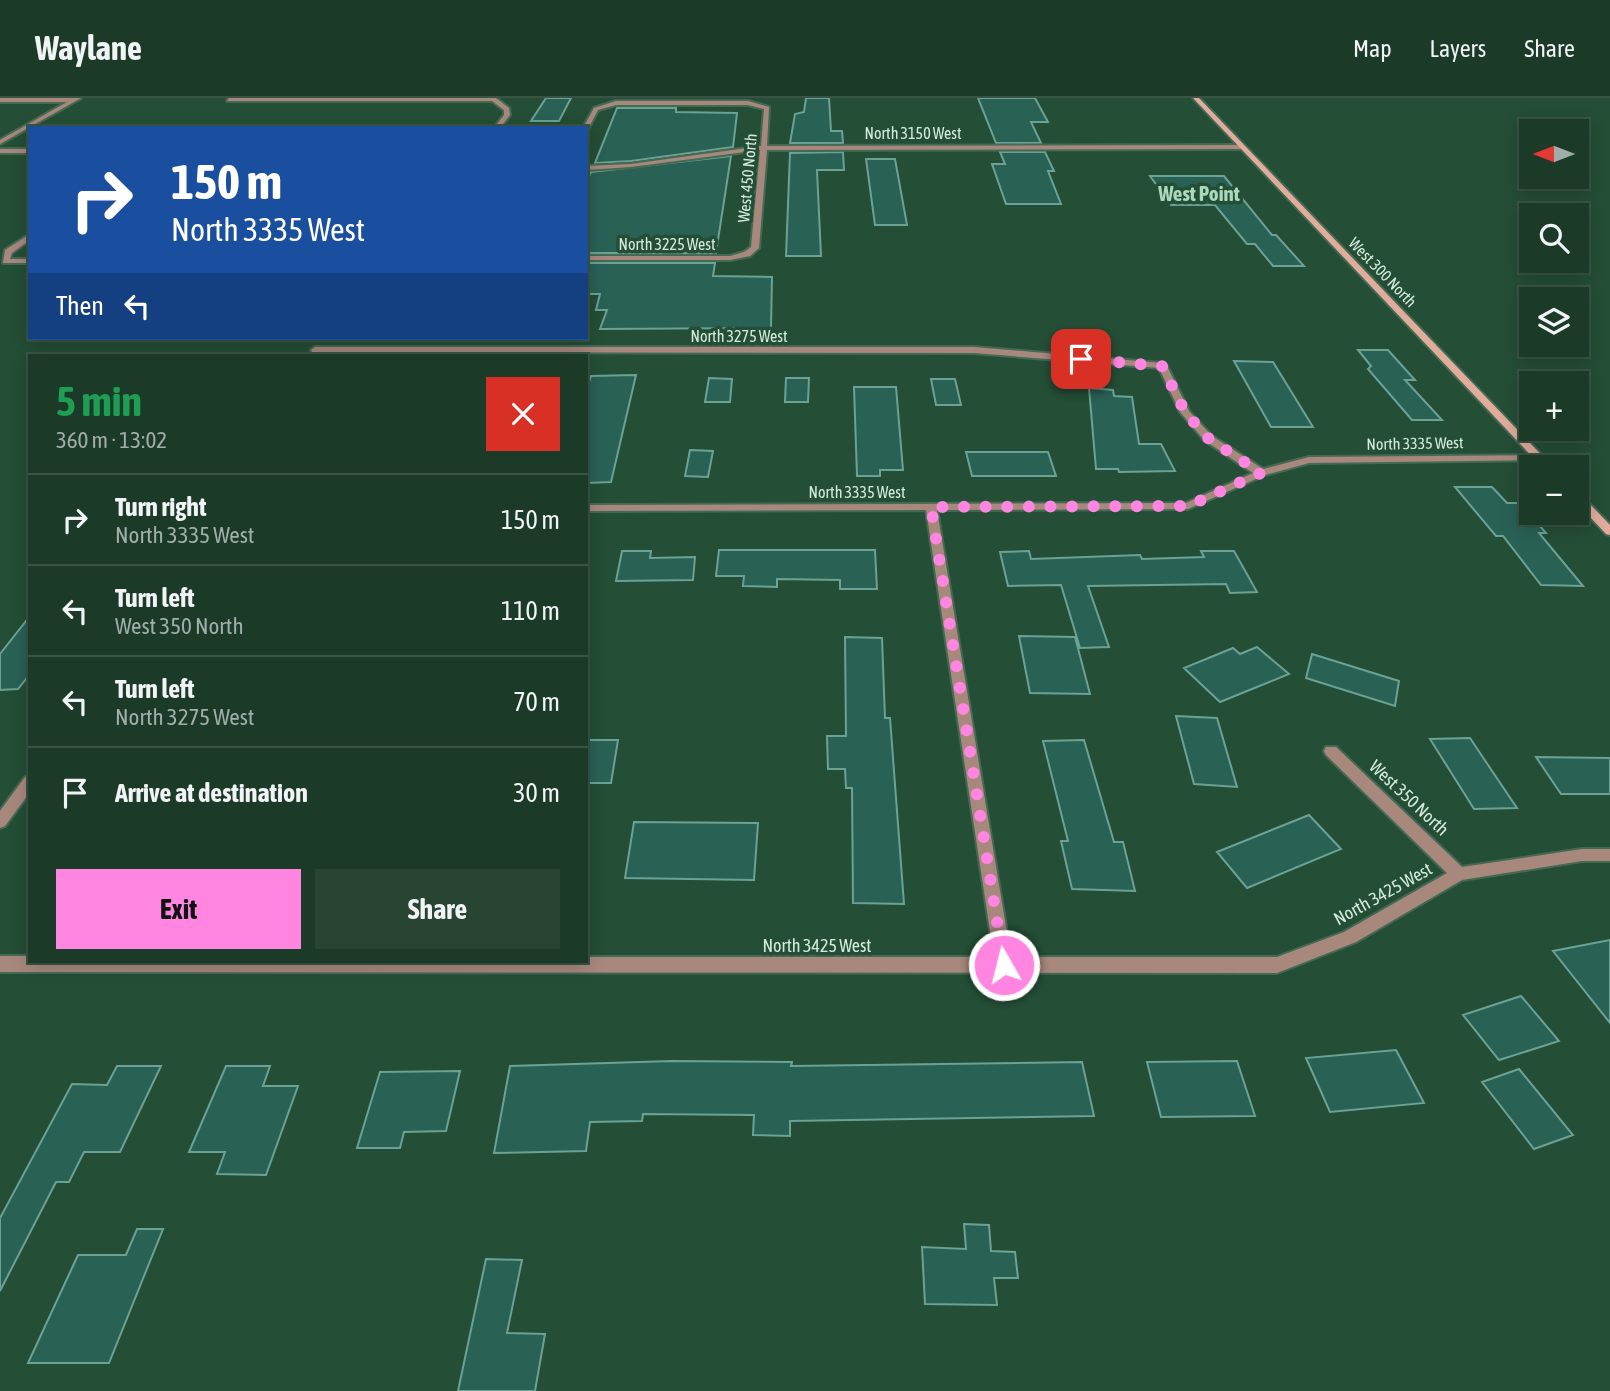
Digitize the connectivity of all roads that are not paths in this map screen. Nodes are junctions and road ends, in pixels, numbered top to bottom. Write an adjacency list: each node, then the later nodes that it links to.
1 (1196, 98): 11 (main road, West 300 North)
2 (76, 99): 4 (street); 6 (street)
3 (492, 99): 5 (street); 8 (street)
4 (0, 100)
5 (229, 100)
6 (28, 126)
7 (28, 126): 10 (street)
8 (499, 126)
9 (587, 126): 12 (street, West 450 North)
10 (0, 142)
11 (1241, 147): 12 (street, North 3150 West); 23 (main road, West 300 North)
12 (763, 148): 15 (street, North 3150 West); 17 (street, West 450 North)
13 (0, 151): 14 (street)
14 (28, 151)
15 (588, 168)
16 (28, 237): 19 (street)
17 (747, 254): 18 (street, North 3225 West)
18 (588, 258)
19 (28, 261)
20 (333, 340): 22 (street)
21 (550, 352): 22 (street, North 3275 West); 25 (street, North 3275 West)
22 (312, 353)
23 (1537, 455)
24 (1519, 457): 25 (street, North 3335 West)
25 (1261, 473): 26 (street, North 3335 West)
26 (931, 507): 27 (street, North 3335 West); 38 (street)
27 (588, 508)
28 (1589, 510): 29 (main road)
29 (1610, 532)
30 (1331, 751): 34 (street, West 350 North)
31 (28, 784): 32 (street)
32 (0, 822)
33 (1610, 855): 34 (street, North 3425 West)
34 (1458, 874): 38 (street, North 3425 West)
35 (158, 963): 37 (street, North 3425 West)
36 (546, 963): 38 (street, North 3425 West)
37 (0, 964)
38 (1004, 965)

